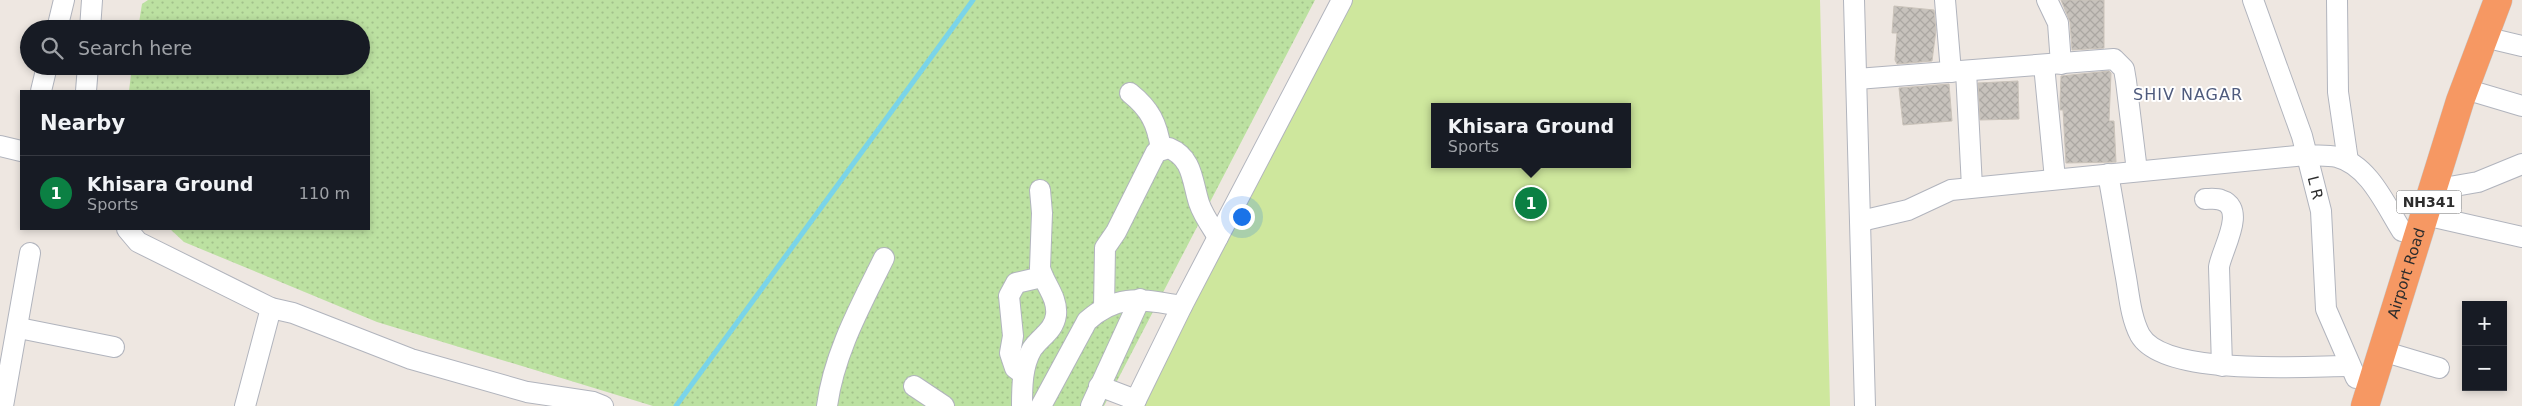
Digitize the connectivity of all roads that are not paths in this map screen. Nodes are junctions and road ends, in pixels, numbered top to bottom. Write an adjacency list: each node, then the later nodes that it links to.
1 (64, 0): 11 (street)
2 (92, 0): 12 (street)
3 (1342, 0): 41 (street)
4 (1854, 0): 19 (street)
5 (1945, 0): 16 (street)
6 (2047, 0): 15 (street)
7 (2253, 0): 28 (street, L R)
8 (2337, 0): 29 (street)
9 (2480, 0): 40 (highway, Airport Road / NH341)
10 (2498, 0): 13 (highway, Airport Road / NH341)
11 (59, 20)
12 (91, 20)
13 (2484, 38): 14 (street); 20 (highway, Airport Road / NH341)
14 (2522, 46)
15 (2053, 64): 16 (street); 31 (street); 33 (street)
16 (1959, 72): 19 (street); 34 (street)
17 (45, 75): 21 (street)
18 (87, 75): 22 (street)
19 (1856, 79): 38 (street)
20 (2465, 89): 24 (street); 37 (highway, Airport Road / NH341)
21 (41, 90)
22 (86, 90)
23 (1130, 93): 26 (street)
24 (2522, 106)
25 (0, 146): 27 (street)
26 (1161, 148): 41 (street); 49 (street)
27 (20, 151)
28 (2306, 155): 29 (street); 31 (street); 56 (street, L R)
29 (2348, 161): 40 (street)
30 (2522, 164): 37 (street)
31 (2137, 171): 32 (street)
32 (2108, 174): 33 (street); 54 (street)
33 (2055, 179): 34 (street)
34 (1972, 187): 38 (street)
35 (1040, 190): 45 (street)
36 (2205, 199): 54 (street)
37 (2429, 203): 42 (street); 53 (highway, Airport Road / NH341)
38 (1861, 221): 70 (street)
39 (128, 230): 48 (street)
40 (2402, 231): 56 (highway, Airport Road / NH341)
41 (1218, 237): 47 (street)
42 (2522, 237)
43 (30, 253): 50 (street)
44 (884, 258): 65 (street)
45 (1042, 277): 57 (street); 57 (street)
46 (1140, 299): 47 (street); 49 (street); 59 (street)
47 (1182, 306): 61 (street)
48 (271, 308): 60 (street); 63 (street)
49 (1104, 308): 68 (street)
50 (19, 328): 51 (street); 52 (street)
51 (7, 346): 62 (street)
52 (114, 347)
53 (2382, 350): 55 (street); 72 (highway, Airport Road / NH341)
54 (2222, 366): 56 (street)
55 (2439, 368)
56 (2353, 372): 71 (highway, Airport Road / NH341)
57 (1023, 374): 67 (street)
58 (914, 386): 66 (street)
59 (1099, 386): 61 (street); 69 (street)
60 (526, 399): 64 (street)
61 (1135, 403)
62 (3, 406)
63 (245, 406)
64 (603, 406)
65 (828, 406)
66 (944, 406)
67 (1022, 406)
68 (1041, 406)
69 (1091, 406)
70 (1865, 406)
71 (2347, 406)
72 (2365, 406)

